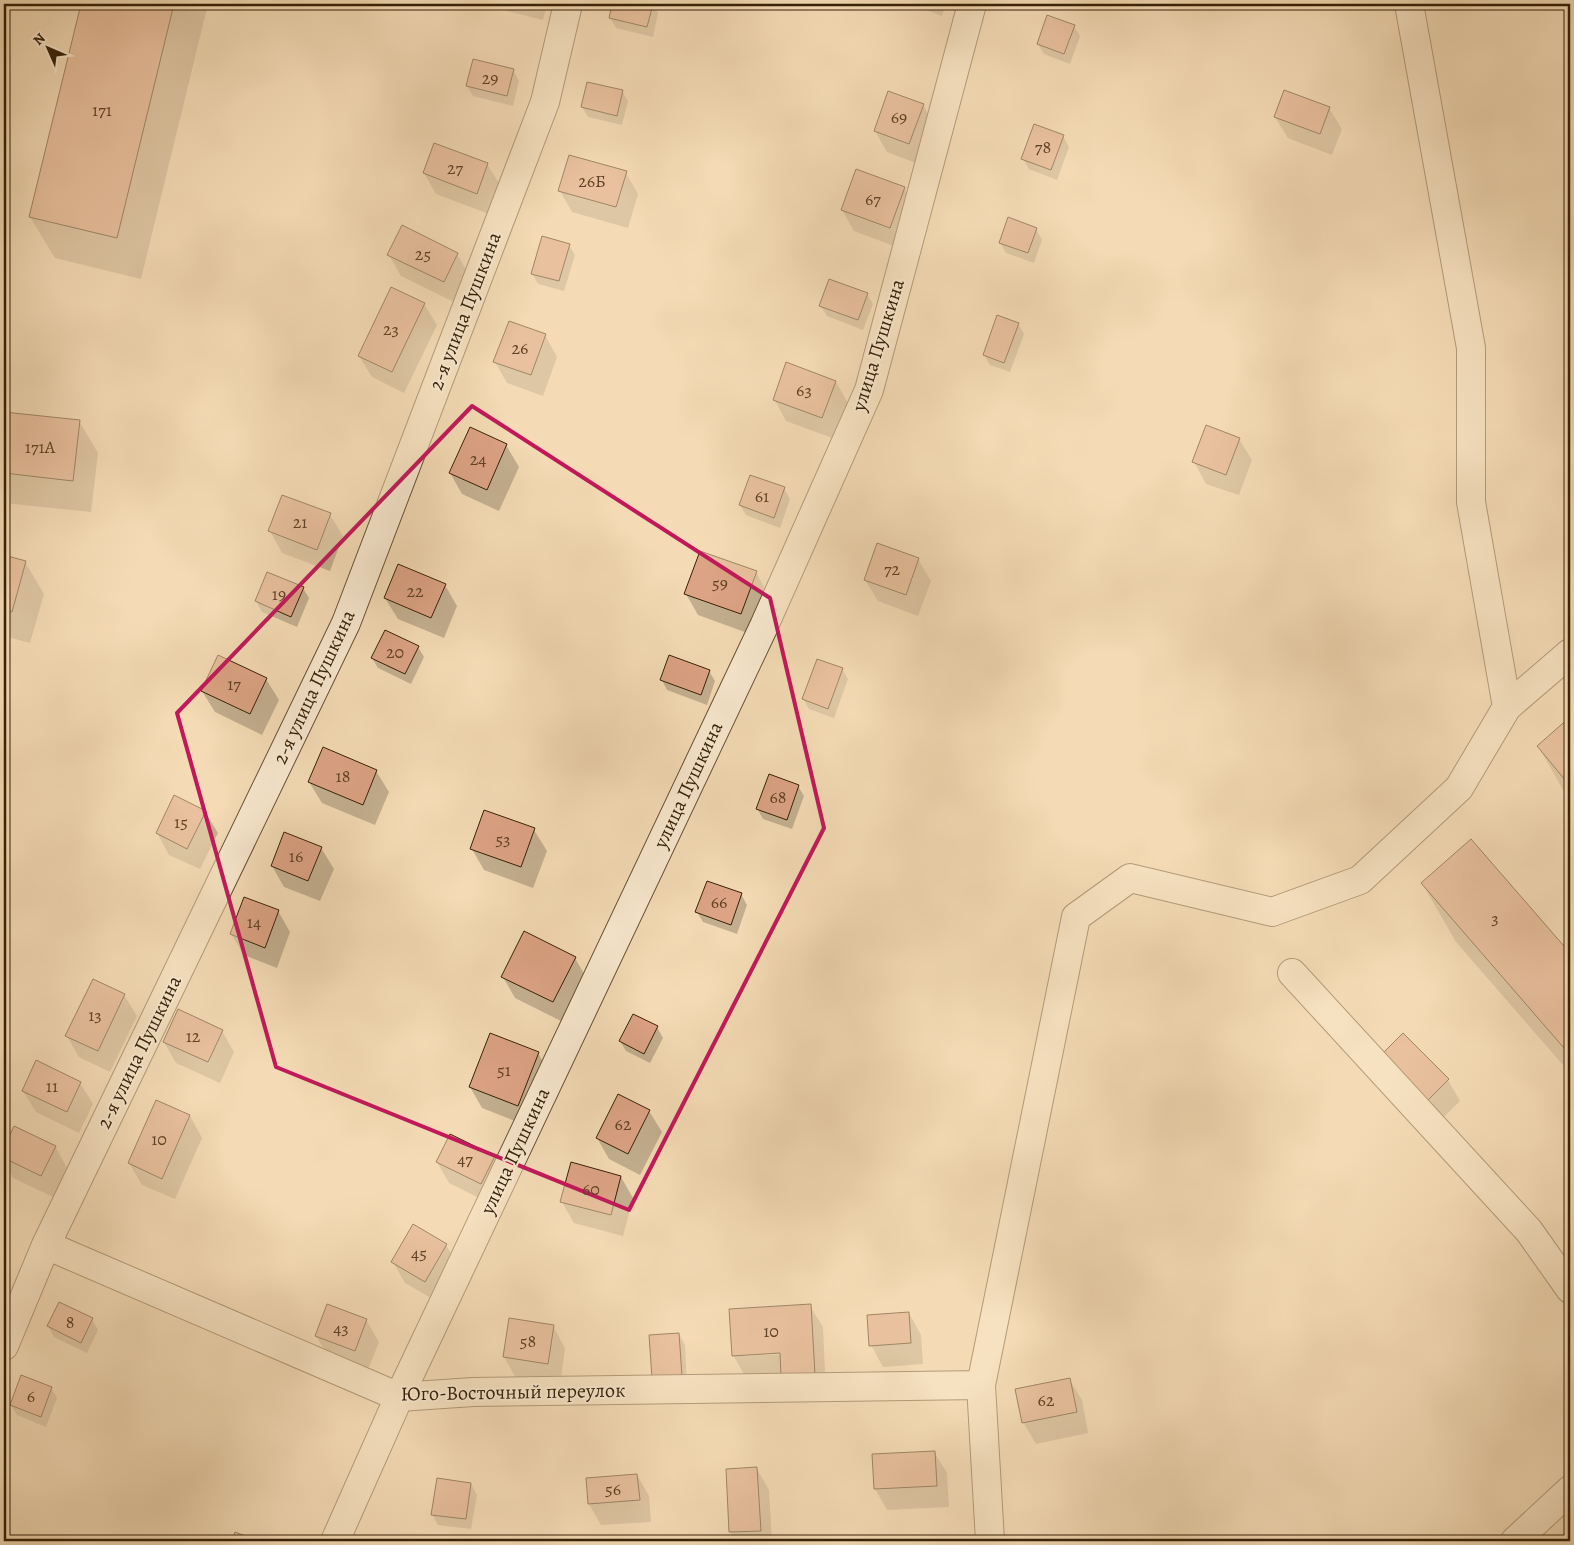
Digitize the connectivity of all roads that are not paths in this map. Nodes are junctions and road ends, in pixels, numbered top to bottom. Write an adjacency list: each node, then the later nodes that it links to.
1 (568, 4): 7 (street, 2-я улица Пушкина)
2 (972, 4): 11 (street, улица Пушкина)
3 (1409, 4): 5 (street)
4 (1570, 653): 5 (street)
5 (1507, 707): 10 (street)
6 (1292, 972): 8 (street)
7 (46, 1244): 9 (street, 2-я улица Пушкина); 11 (street, Юго-Восточный переулок)
8 (1570, 1289)
9 (4, 1346)
10 (982, 1385): 11 (street, Юго-Восточный переулок); 14 (street)
11 (399, 1397): 13 (street, улица Пушкина)
12 (1570, 1490): 15 (street)
13 (335, 1541)
14 (990, 1541)
15 (1515, 1541)

